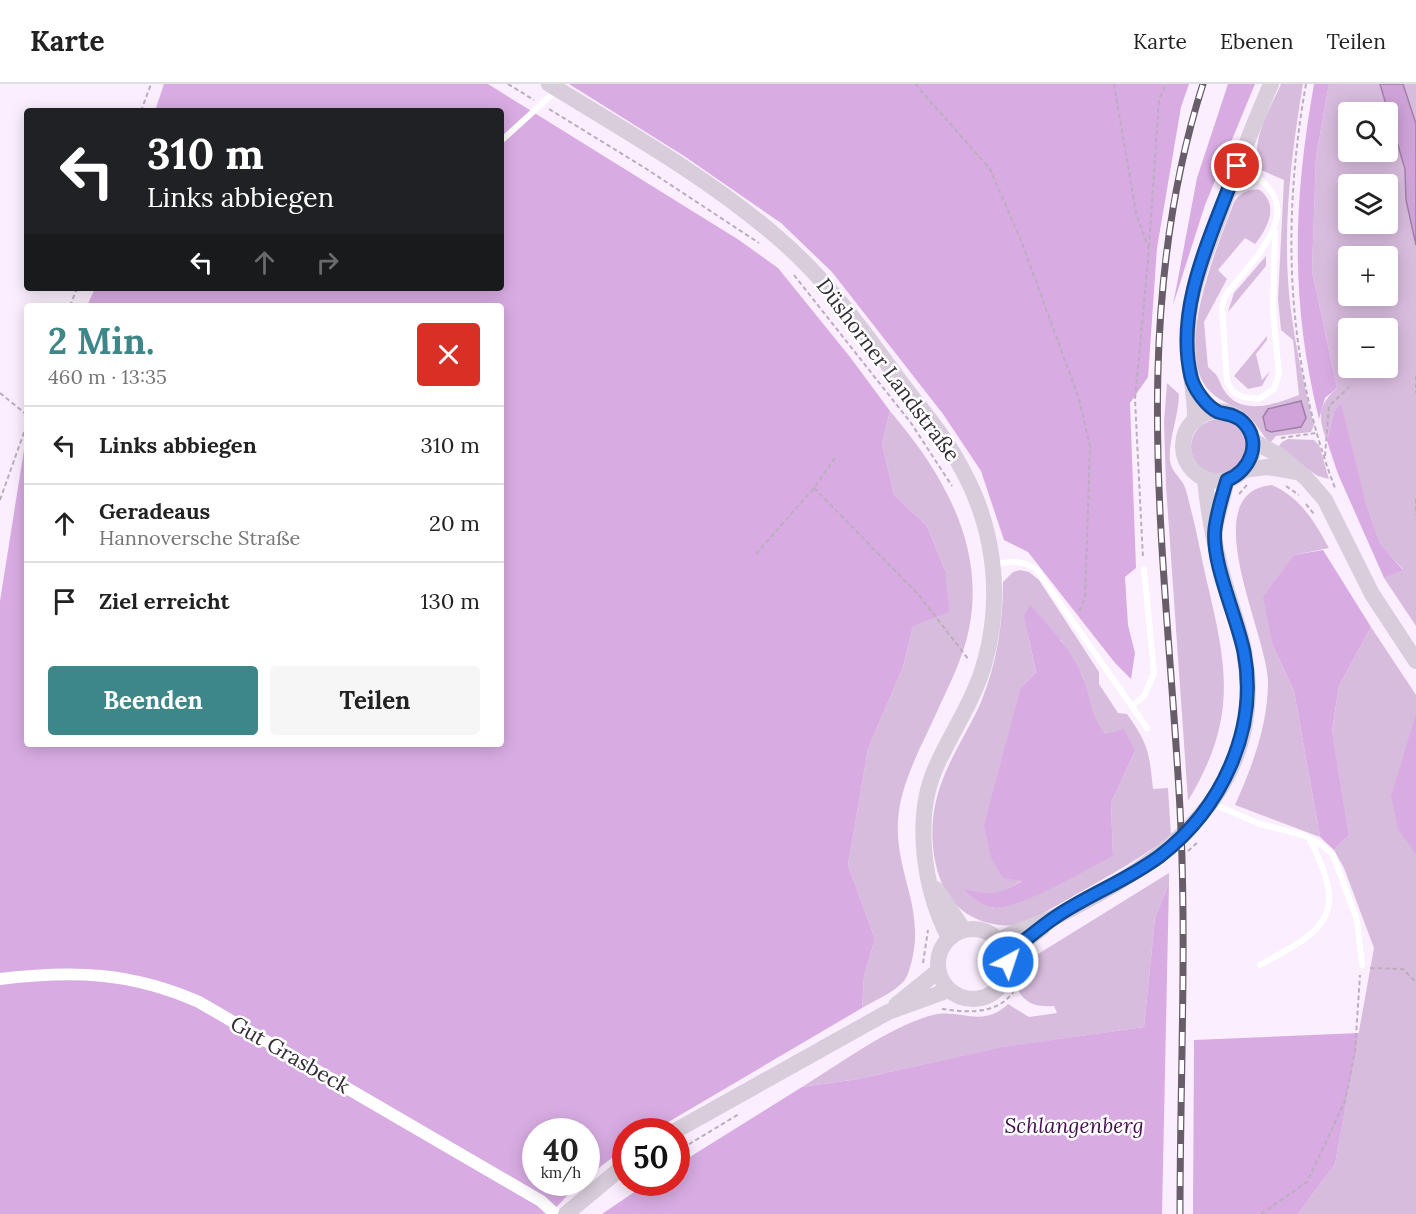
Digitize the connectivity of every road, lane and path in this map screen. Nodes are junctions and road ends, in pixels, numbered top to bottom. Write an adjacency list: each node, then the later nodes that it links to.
1 (151, 84): 10 (path)
2 (508, 84): 9 (path)
3 (915, 84): 45 (path)
4 (1114, 84): 15 (path)
5 (1166, 84): 15 (path)
6 (1271, 84): 12 (main road)
7 (1306, 84): 26 (path)
8 (553, 87): 9 (lane); 43 (main road, Düshorner Landstraße)
9 (542, 105): 11 (lane); 14 (path)
10 (142, 108)
11 (504, 138)
12 (1237, 166): 13 (lane); 19 (main road)
13 (1275, 232): 13 (lane)
14 (765, 248)
15 (1149, 250): 44 (path)
16 (789, 269): 36 (path)
17 (1416, 376): 21 (path)
18 (1349, 387): 29 (path)
19 (1194, 388): 22 (main road); 24 (main road)
20 (0, 393): 23 (path)
21 (1416, 393)
22 (1218, 412): 24 (main road); 27 (main road)
23 (24, 413)
24 (1195, 421): 32 (main road)
25 (24, 432): 37 (path)
26 (1279, 438)
27 (1253, 441): 30 (main road); 31 (main road)
28 (835, 458): 35 (path)
29 (1324, 459)
30 (1244, 471): 31 (main road); 33 (main road)
31 (1297, 472): 47 (main road)
32 (1205, 479): 33 (main road); 41 (main road)
33 (1227, 480): 41 (main road)
34 (1282, 483): 40 (path)
35 (814, 488): 42 (path); 46 (path)
36 (955, 490)
37 (0, 500)
38 (1416, 500): 39 (path)
39 (1416, 515)
40 (1317, 520)
41 (1215, 530): 50 (main road)
42 (756, 554)
43 (993, 564): 45 (lane); 54 (main road, Düshorner Landstraße)
44 (1144, 568): 48 (lane)
45 (1075, 624): 48 (lane)
46 (972, 652)
47 (1416, 661)
48 (1132, 706): 49 (lane)
49 (1147, 728)
50 (1211, 803): 52 (lane); 58 (main road)
51 (1200, 839): 53 (path)
52 (1310, 840): 60 (lane); 61 (lane)
53 (1186, 852)
54 (931, 882): 56 (main road, Düshorner Landstraße); 57 (main road, Düshorner Landstraße)
55 (928, 927): 65 (path)
56 (964, 930): 57 (main road); 58 (main road)
57 (949, 938): 62 (main road)
58 (1003, 947): 66 (main road)
59 (1026, 957): 65 (path)
60 (1260, 965)
61 (1362, 966): 64 (path); 71 (path)
62 (938, 971): 65 (main road); 66 (main road)
63 (0, 979): 69 (street, Gut Grasbeck)
64 (1416, 982)
65 (928, 990): 66 (main road); 67 (main road)
66 (949, 990)
67 (690, 1123)
68 (612, 1176): 70 (main road)
69 (555, 1214)
70 (566, 1214)
71 (1261, 1214)

